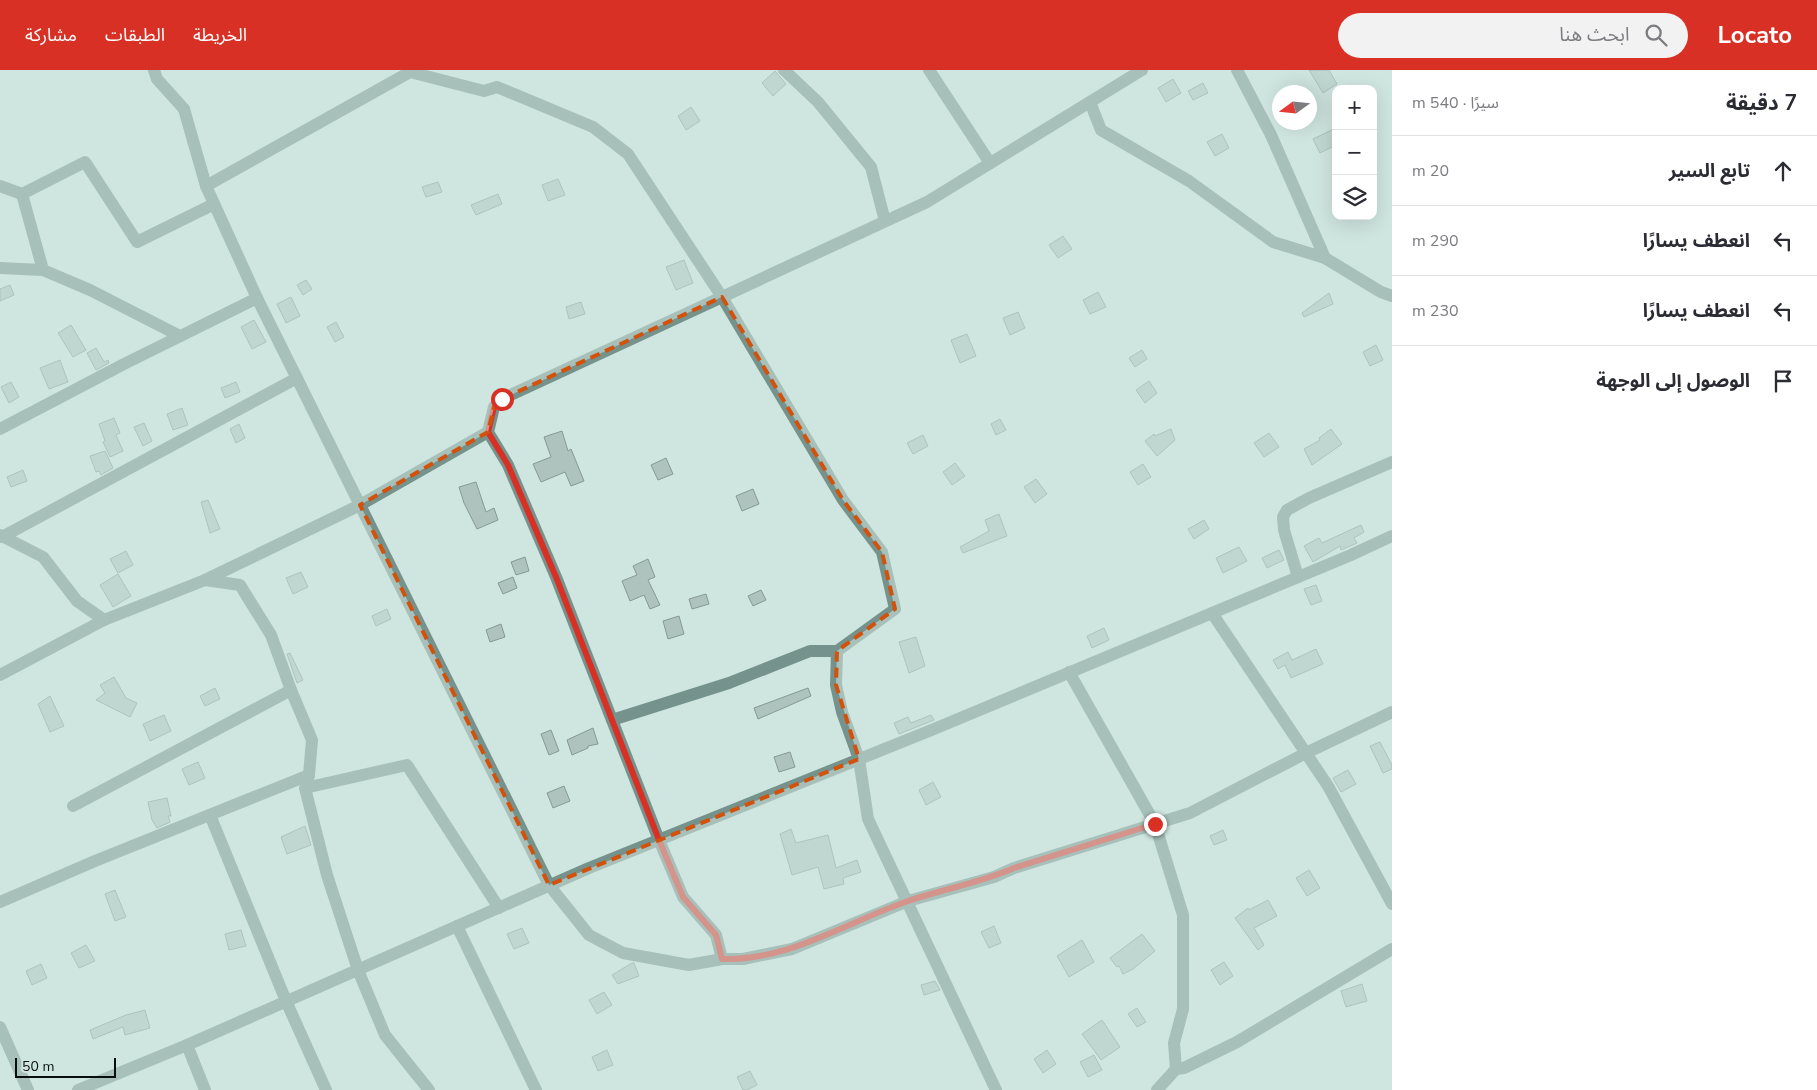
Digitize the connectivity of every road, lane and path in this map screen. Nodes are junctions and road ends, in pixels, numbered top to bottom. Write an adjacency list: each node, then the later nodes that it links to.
1 (154, 70): 10 (street)
2 (784, 70): 13 (street)
3 (929, 70): 8 (street)
4 (1142, 70): 7 (street)
5 (1237, 70): 14 (street)
6 (409, 71): 10 (street); 18 (street)
7 (1090, 102): 8 (street); 14 (street)
8 (990, 163): 13 (street)
9 (0, 186): 11 (street)
10 (206, 186): 12 (street)
11 (22, 194): 12 (street); 16 (street)
12 (214, 204): 19 (street)
13 (885, 221): 18 (street)
14 (1325, 258): 17 (street)
15 (0, 268): 16 (street)
16 (43, 270): 20 (street)
17 (1392, 296)
18 (722, 297): 23 (street); 32 (street)
19 (257, 298): 20 (street); 21 (street)
20 (180, 336): 22 (street)
21 (297, 378): 25 (street); 26 (street)
22 (0, 429)
23 (488, 432): 25 (street); 37 (street)
24 (1392, 462): 28 (street)
25 (360, 505): 29 (street); 46 (street)
26 (1, 536): 31 (street)
27 (1392, 536): 28 (street)
28 (1298, 577): 30 (street)
29 (206, 580): 31 (street); 35 (street)
30 (1212, 613): 33 (street); 38 (street)
31 (104, 620): 34 (street)
32 (838, 651): 37 (street); 39 (street)
33 (1069, 672): 39 (street); 44 (street)
34 (0, 675)
35 (291, 690): 40 (street); 42 (street)
36 (1392, 712): 38 (street)
37 (612, 720): 45 (street)
38 (1306, 752): 44 (street); 49 (street)
39 (859, 759): 45 (street); 47 (street)
40 (309, 775): 41 (street); 43 (street)
41 (305, 788): 50 (street); 54 (street)
42 (73, 806)
43 (210, 815): 48 (street); 55 (street)
44 (1155, 824): 47 (street); 58 (street)
45 (659, 840): 46 (street); 53 (street)
46 (550, 885): 50 (street); 53 (street)
47 (908, 901): 53 (street); 65 (street)
48 (0, 902)
49 (1392, 904)
50 (499, 908): 51 (street)
51 (457, 926): 54 (street); 64 (street)
52 (1392, 949): 58 (street)
53 (722, 959)
54 (358, 970): 55 (street); 63 (street)
55 (286, 1001): 57 (street); 62 (street)
56 (0, 1027): 59 (street)
57 (187, 1045): 60 (street); 61 (street)
58 (1176, 1069): 66 (street)
59 (28, 1090)
60 (78, 1090)
61 (205, 1090)
62 (326, 1090)
63 (429, 1090)
64 (536, 1090)
65 (996, 1090)
66 (1157, 1090)

